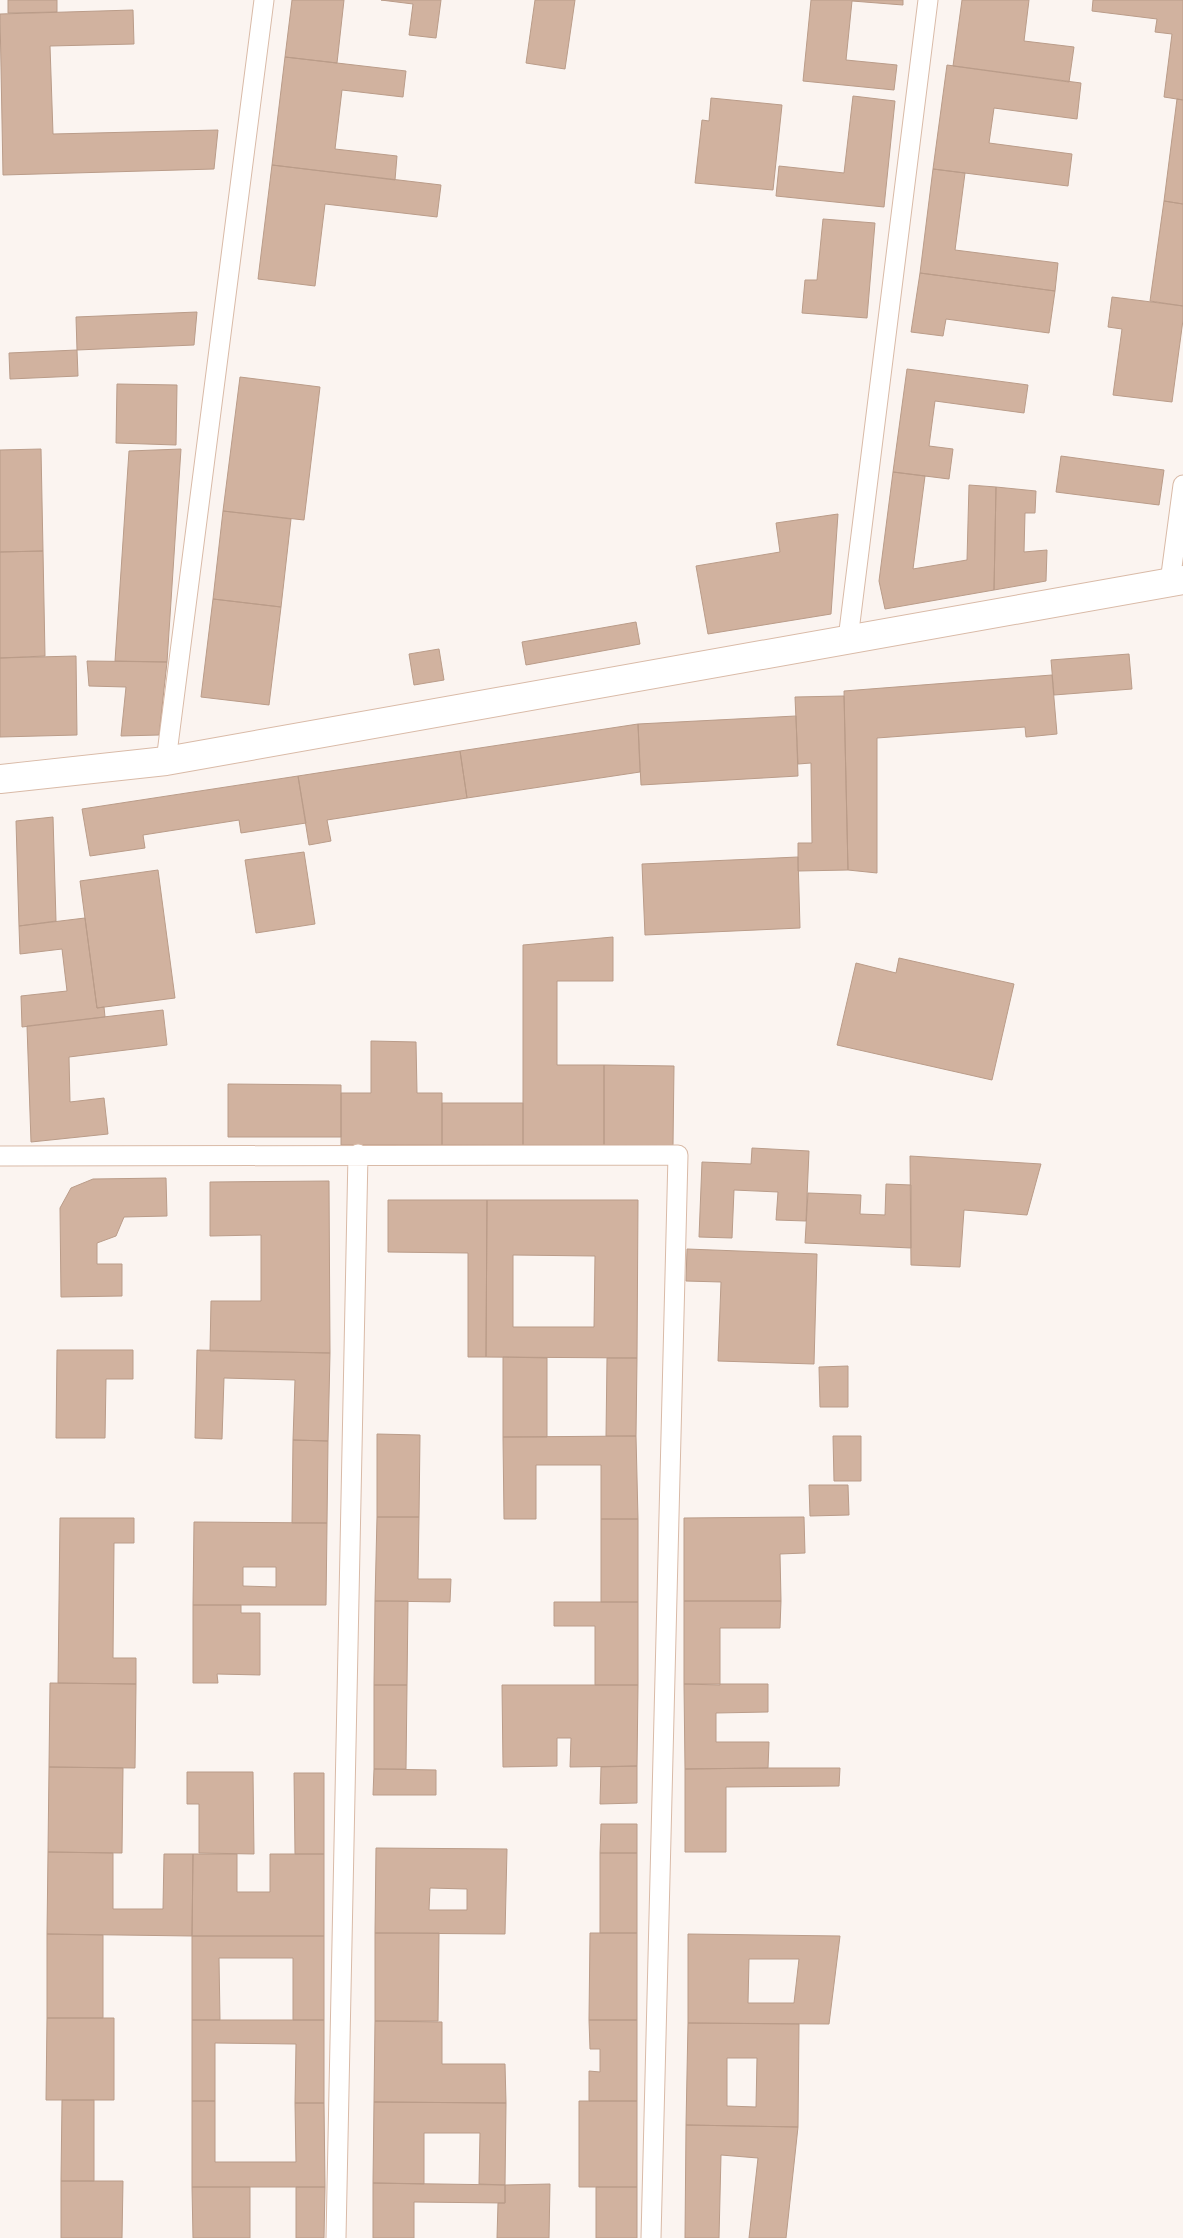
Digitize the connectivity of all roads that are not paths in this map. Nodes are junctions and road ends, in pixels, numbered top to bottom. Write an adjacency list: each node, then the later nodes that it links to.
1 (264, 0): 6 (lane)
2 (928, 0): 5 (lane)
3 (1183, 485): 4 (lane)
4 (1177, 581): 5 (street)
5 (848, 640): 6 (street)
6 (166, 761): 7 (street)
7 (0, 779)
8 (358, 1154): 9 (lane); 10 (lane); 11 (lane)
9 (0, 1156)
10 (336, 2238)
11 (651, 2238)

